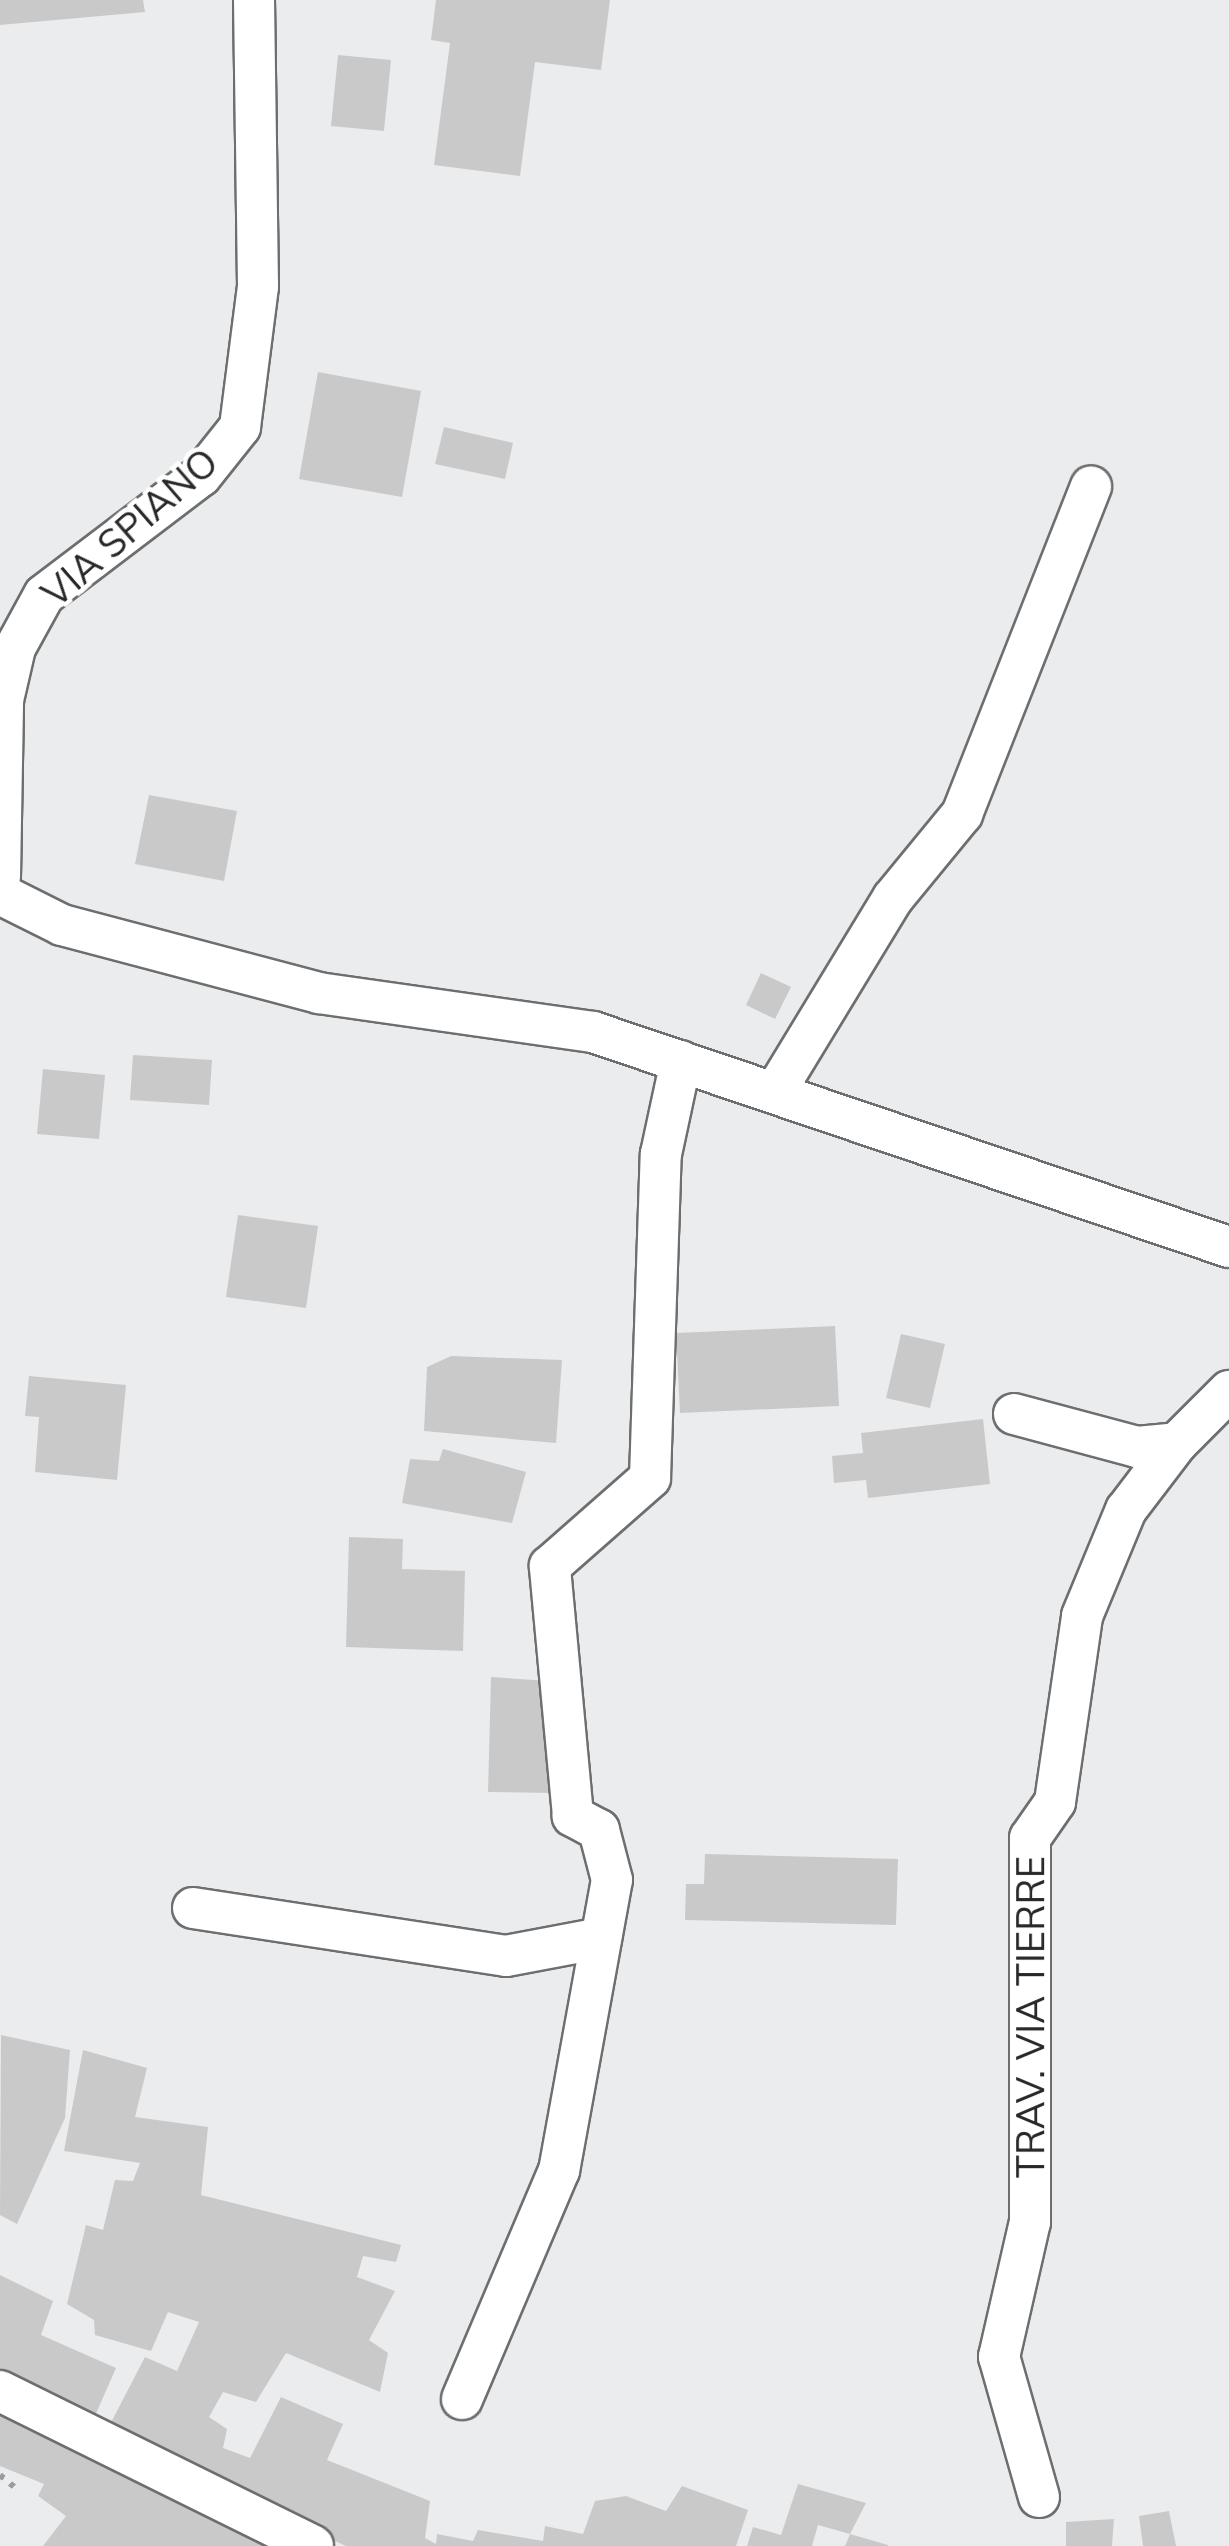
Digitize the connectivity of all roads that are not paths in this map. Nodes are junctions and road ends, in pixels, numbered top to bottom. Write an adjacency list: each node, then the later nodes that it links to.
1 (254, 0): 3 (street, VIA SPIANO)
2 (1091, 486): 6 (street)
3 (0, 876)
4 (0, 894): 5 (street)
5 (681, 1061): 6 (street); 12 (street)
6 (774, 1092): 7 (street)
7 (1229, 1247)
8 (1229, 1391): 10 (street, TRAV. VIA TIERRE)
9 (1014, 1414): 10 (street)
10 (1177, 1443): 15 (street, TRAV. VIA TIERRE)
11 (193, 1908): 12 (street)
12 (601, 1938): 14 (street)
13 (0, 2391): 16 (street)
14 (462, 2399)
15 (1038, 2497)
16 (313, 2546)

